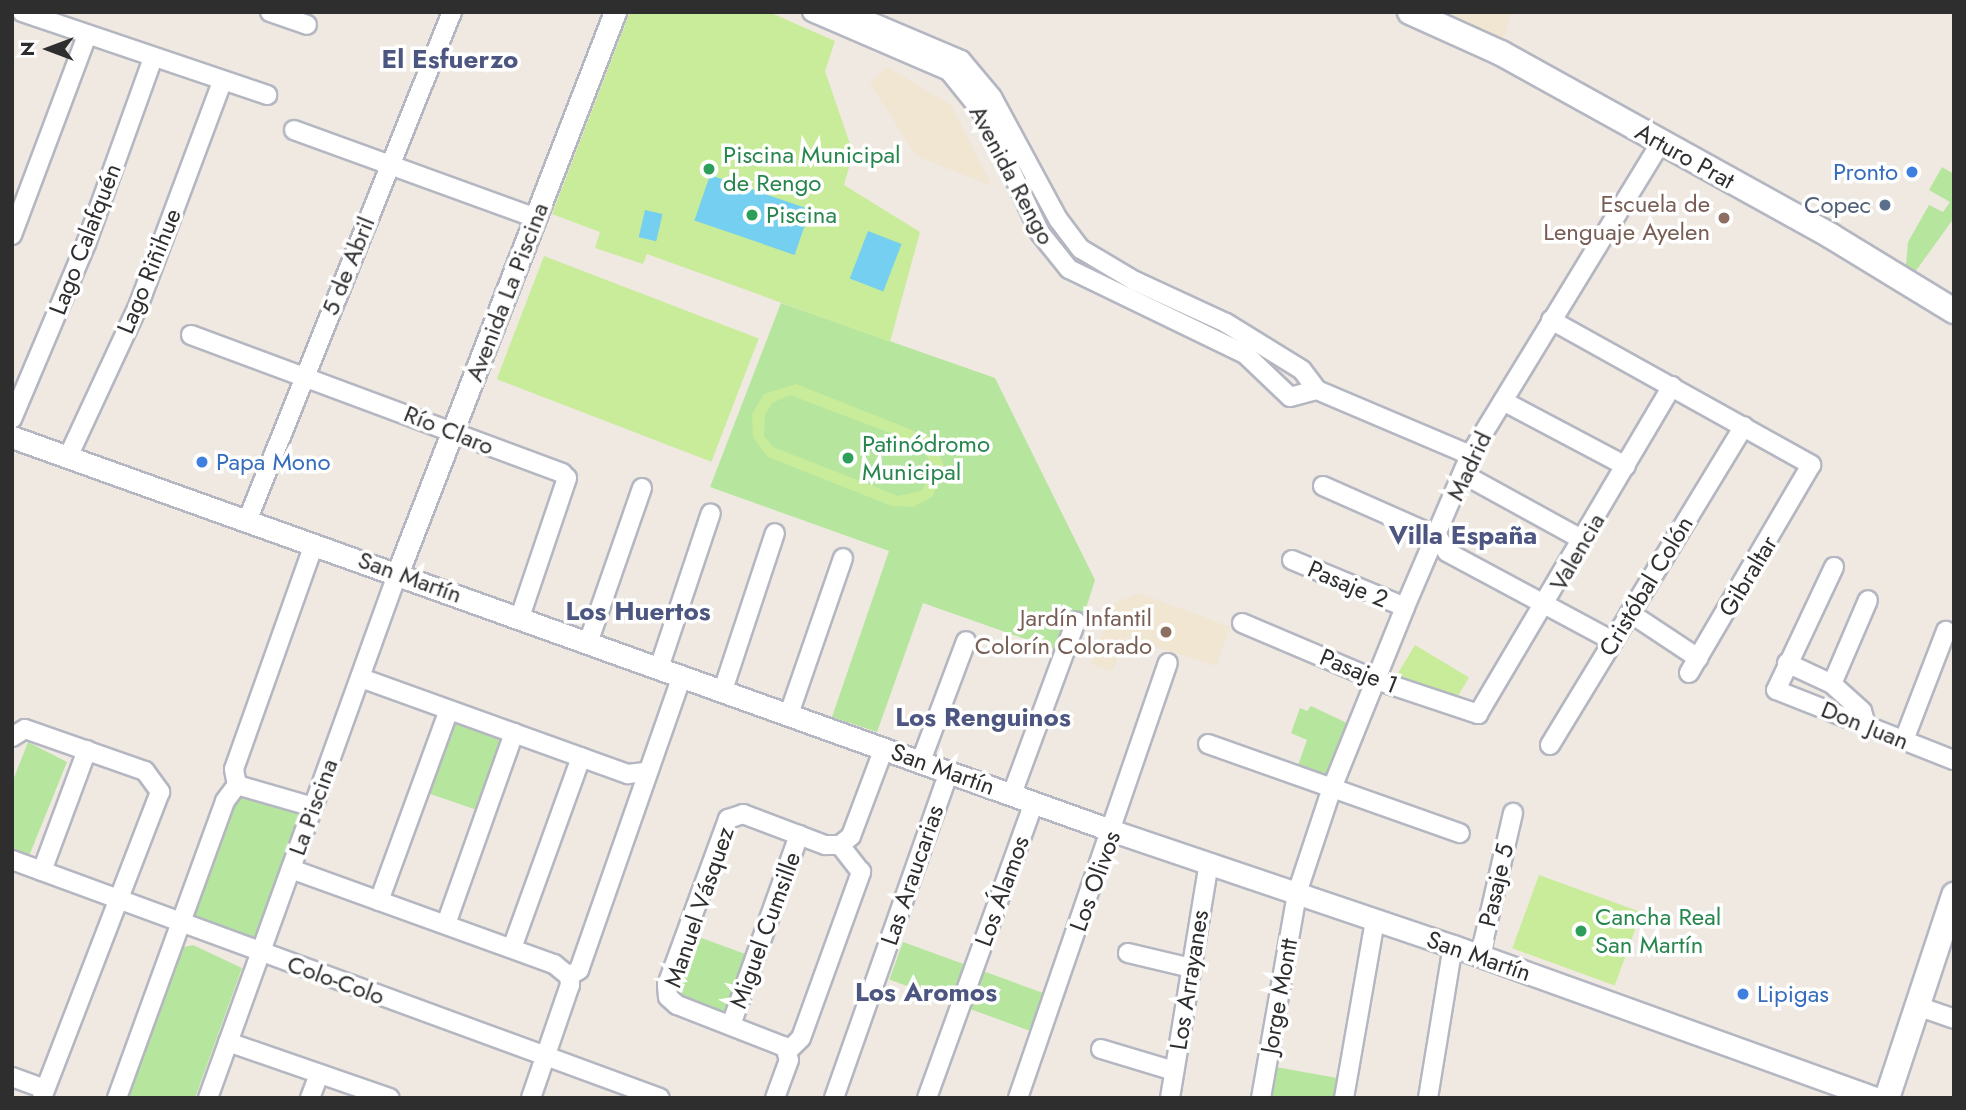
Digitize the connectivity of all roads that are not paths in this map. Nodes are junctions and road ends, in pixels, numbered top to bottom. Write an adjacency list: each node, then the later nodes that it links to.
1 (22, 12): 9 (street)
2 (270, 12): 8 (street)
3 (452, 12): 15 (street, 5 de Abril)
4 (615, 12): 16 (street, Avenida La Piscina)
5 (812, 12): 23 (street, Avenida Rengo)
6 (848, 12): 23 (street, Avenida Rengo)
7 (1410, 12): 14 (main road, Arturo Prat)
8 (299, 19)
9 (87, 35): 10 (street); 17 (street)
10 (153, 58): 11 (street); 25 (street, Lago Calafquén)
11 (222, 82): 12 (street); 30 (street, Lago Riñihue)
12 (267, 95)
13 (294, 130): 15 (street)
14 (1661, 142): 18 (main road, Arturo Prat); 19 (street, Madrid)
15 (388, 166): 16 (street); 21 (street, 5 de Abril)
16 (536, 218): 27 (street, Avenida La Piscina)
17 (12, 234)
18 (1954, 311)
19 (1551, 320): 22 (street); 24 (street, Madrid)
20 (191, 335): 21 (street, Río Claro)
21 (304, 376): 27 (street, Río Claro); 36 (street, 5 de Abril)
22 (1672, 386): 26 (street); 31 (street, Valencia)
23 (1317, 390): 29 (street, Avenida Rengo)
24 (1503, 401): 29 (street, Madrid); 31 (street)
25 (12, 419)
26 (1744, 426): 48 (street, Cristóbal Colón); 48 (street, Gibraltar)
27 (452, 433): 44 (street, Avenida La Piscina); 49 (street, Río Claro)
28 (12, 437): 30 (street, San Martín)
29 (1470, 455): 32 (street, Madrid)
30 (68, 457): 36 (street, San Martín)
31 (1626, 467): 39 (street, Valencia)
32 (1463, 474): 38 (street, Madrid); 39 (street)
33 (1323, 486): 38 (street)
34 (642, 488): 55 (street)
35 (712, 513): 58 (street)
36 (247, 521): 40 (street, San Martín)
37 (775, 533): 63 (street)
38 (1438, 537): 46 (street, Madrid); 47 (street)
39 (1583, 540): 47 (street, Valencia)
40 (314, 544): 44 (street, San Martín); 80 (street)
41 (843, 558): 66 (street)
42 (1292, 560): 46 (street, Pasaje 2)
43 (1834, 567): 57 (street)
44 (398, 572): 49 (street, San Martín); 60 (street, La Piscina)
45 (1868, 600): 62 (street)
46 (1405, 607): 61 (street, Madrid)
47 (1545, 607): 54 (street); 65 (street, Valencia)
48 (1630, 613): 54 (street, Cristóbal Colón)
49 (520, 617): 55 (street, San Martín)
50 (1076, 621): 82 (street)
51 (1242, 623): 61 (street, Pasaje 1)
52 (1946, 631): 70 (street)
53 (966, 641): 77 (street)
54 (1613, 641): 72 (street, Cristóbal Colón)
55 (588, 643): 58 (street, San Martín)
56 (1168, 663): 86 (street, Los Olivos)
57 (1787, 663): 62 (street); 67 (street, Don Juan)
58 (659, 668): 59 (street, San Martín)
59 (682, 676): 63 (street, San Martín); 79 (street)
60 (361, 678): 64 (street); 84 (street, La Piscina)
61 (1376, 680): 65 (street, Pasaje 1); 81 (street, Madrid)
62 (1832, 684): 67 (street)
63 (723, 690): 66 (street, San Martín)
64 (449, 710): 68 (street); 97 (street)
65 (1478, 714)
66 (789, 715): 73 (street, San Martín)
67 (1866, 725): 70 (street, Don Juan)
68 (514, 733): 75 (street); 101 (street)
69 (12, 737): 74 (street)
70 (1904, 740): 76 (street, Don Juan)
71 (1208, 744): 81 (street)
72 (1550, 746)
73 (884, 748): 77 (street, San Martín); 89 (street)
74 (87, 750): 93 (street); 96 (street)
75 (581, 757): 79 (street); 103 (street)
76 (1954, 760)
77 (921, 761): 78 (street, San Martín)
78 (949, 771): 82 (street, San Martín); 127 (street, Las Araucarias)
79 (645, 772): 108 (street)
80 (237, 785): 84 (street); 100 (street)
81 (1332, 788): 87 (street); 94 (street, Madrid)
82 (1013, 794): 83 (street, San Martín)
83 (1034, 802): 86 (street, San Martín); 128 (street, Los Álamos)
84 (313, 807): 92 (street, La Piscina)
85 (1513, 813): 106 (street, Pasaje 5)
86 (1113, 831): 91 (street, San Martín); 129 (street, Los Olivos)
87 (1460, 833)
88 (799, 835): 89 (street, Manuel Vásquez); 111 (street, Miguel Cumsille); 111 (street, Manuel Vásquez)
89 (840, 845): 114 (street)
90 (12, 860): 93 (street, Colo-Colo)
91 (1209, 863): 94 (street, San Martín); 107 (street, Los Arrayanes)
92 (290, 869): 97 (street); 104 (street, La Piscina)
93 (42, 871): 96 (street, Colo-Colo)
94 (1297, 894): 99 (street, San Martín); 131 (street, Jorge Montt)
95 (1954, 895): 98 (main road)
96 (119, 900): 100 (street, Colo-Colo); 119 (street)
97 (379, 901): 101 (street)
98 (1950, 920): 109 (main road)
99 (1375, 921): 102 (street, San Martín); 132 (street)
100 (181, 923): 104 (street, Colo-Colo); 121 (street)
101 (446, 924): 103 (street)
102 (1453, 946): 106 (street, San Martín); 133 (street)
103 (512, 948): 108 (street)
104 (261, 952): 112 (street, La Piscina); 115 (street, Colo-Colo)
105 (1128, 953): 107 (street)
106 (1480, 956): 134 (street, San Martín)
107 (1191, 968): 116 (street, Los Arrayanes)
108 (569, 976): 115 (street)
109 (1917, 1006): 110 (street); 135 (main road)
110 (1954, 1019)
111 (731, 1025): 114 (street, Manuel Vásquez)
112 (228, 1042): 117 (street); 122 (street, La Piscina)
113 (1101, 1049): 116 (street)
114 (788, 1051): 126 (street)
115 (545, 1057): 124 (street); 125 (street, Colo-Colo)
116 (1174, 1070): 130 (street, Los Arrayanes)
117 (319, 1074): 120 (street); 123 (street)
118 (12, 1077): 119 (street)
119 (44, 1093)
120 (385, 1097)
121 (117, 1098)
122 (208, 1098)
123 (310, 1098)
124 (531, 1098)
125 (660, 1098)
126 (775, 1098)
127 (834, 1098)
128 (927, 1098)
129 (1017, 1098)
130 (1170, 1098)
131 (1261, 1098)
132 (1344, 1098)
133 (1428, 1098)
134 (1876, 1098)
135 (1887, 1098)

